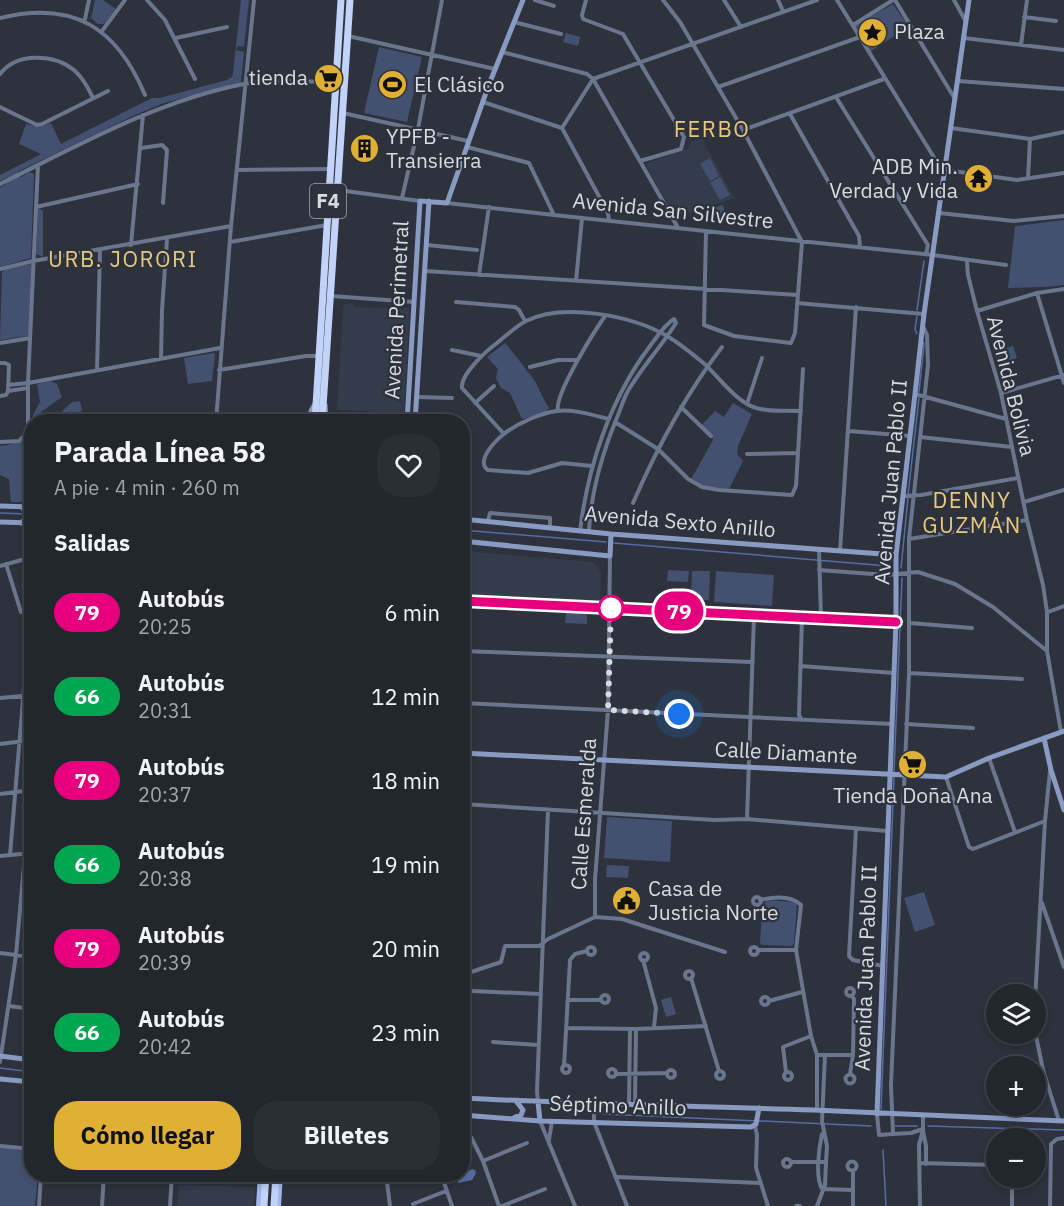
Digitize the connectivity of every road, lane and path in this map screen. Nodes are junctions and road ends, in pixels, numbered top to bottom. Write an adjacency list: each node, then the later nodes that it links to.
1 (89, 0): 24 (street)
2 (125, 0): 31 (street)
3 (147, 0): 35 (street)
4 (254, 0): 52 (street)
5 (341, 0): 51 (highway, F4)
6 (350, 0): 33 (highway, F4)
7 (442, 0): 41 (street)
8 (523, 0): 26 (street)
9 (535, 0): 20 (street)
10 (586, 0): 42 (street)
11 (663, 0): 37 (street)
12 (724, 0): 30 (street)
13 (778, 0): 21 (street)
14 (816, 0): 21 (street)
15 (837, 0): 28 (street)
16 (894, 0): 28 (street); 59 (street)
17 (954, 0): 27 (street)
18 (969, 0): 27 (street, Avenida Juan Pablo II)
19 (1027, 0): 22 (street)
20 (554, 6)
21 (783, 11): 30 (street)
22 (1024, 17): 25 (street); 38 (street)
23 (0, 18): 24 (street)
24 (85, 19): 31 (street)
25 (1056, 21)
26 (514, 22): 32 (street); 40 (street)
27 (966, 22): 36 (street, Avenida Juan Pablo II)
28 (853, 25): 34 (street)
29 (227, 27): 35 (street)
30 (741, 27): 37 (street)
31 (102, 31): 56 (street)
32 (561, 34)
33 (348, 36): 41 (street); 62 (highway, F4)
34 (860, 37): 49 (street); 53 (street)
35 (176, 38): 47 (street)
36 (964, 38): 38 (street); 50 (street, Avenida Juan Pablo II)
37 (692, 44): 42 (street); 53 (street)
38 (1021, 45): 39 (street)
39 (1064, 50)
40 (502, 52): 45 (street); 48 (street)
41 (432, 55): 45 (street); 67 (street)
42 (640, 61): 48 (street); 73 (street)
43 (0, 65): 44 (street)
44 (4, 69): 46 (street); 58 (street)
45 (495, 69): 60 (street)
46 (0, 74)
47 (195, 79)
48 (593, 79): 65 (street); 73 (street)
49 (884, 79): 57 (street); 77 (street)
50 (958, 81): 54 (street); 59 (street, Avenida Juan Pablo II)
51 (336, 82): 52 (street); 75 (highway, F4)
52 (244, 84): 63 (street); 76 (street)
53 (718, 87): 68 (street)
54 (1064, 89)
55 (108, 91): 58 (street)
56 (145, 95)
57 (836, 97): 64 (street); 107 (street)
58 (93, 98): 61 (street)
59 (955, 99): 66 (street, Avenida Juan Pablo II)
60 (483, 102): 65 (street); 71 (street)
61 (0, 108)
62 (343, 113): 67 (street); 82 (highway, F4)
63 (143, 114): 72 (street); 74 (street)
64 (790, 114): 68 (street); 104 (street)
65 (562, 128): 94 (street)
66 (951, 128): 70 (street); 77 (street, Avenida Juan Pablo II)
67 (418, 129): 71 (street); 83 (street)
68 (742, 130): 101 (street)
69 (1064, 132): 70 (street)
70 (1030, 139): 79 (street)
71 (467, 144): 86 (street); 91 (street)
72 (141, 148): 81 (street); 87 (street)
73 (640, 161): 97 (street)
74 (39, 165): 80 (street); 88 (street)
75 (330, 169): 76 (street); 95 (highway, F4)
76 (237, 170): 96 (street)
77 (945, 170): 79 (street); 90 (street, Avenida Juan Pablo II)
78 (1064, 173): 79 (street)
79 (1028, 178)
80 (0, 184)
81 (138, 184): 88 (street); 102 (street)
82 (338, 190): 83 (street, Avenida San Silvestre); 121 (highway, F4)
83 (402, 198): 84 (street, Avenida San Silvestre)
84 (420, 201): 85 (street, Avenida San Silvestre); 115 (street, Avenida Perimetral)
85 (429, 201): 86 (street, Avenida San Silvestre); 103 (street, Avenida Perimetral)
86 (447, 202): 89 (street, Avenida San Silvestre)
87 (164, 203)
88 (36, 207): 108 (street)
89 (489, 207): 91 (street, Avenida San Silvestre); 113 (street)
90 (939, 213): 92 (street); 107 (street, Avenida Juan Pablo II)
91 (554, 216): 93 (street, Avenida San Silvestre)
92 (1064, 216)
93 (582, 218): 94 (street, Avenida San Silvestre); 114 (street)
94 (609, 221): 97 (street, Avenida San Silvestre)
95 (327, 225): 100 (street); 140 (highway, F4)
96 (231, 226): 99 (street); 100 (street)
97 (678, 227): 98 (street, Avenida San Silvestre)
98 (706, 231): 101 (street, Avenida San Silvestre); 117 (street)
99 (167, 239): 102 (street); 142 (street)
100 (230, 242): 137 (street)
101 (802, 242): 104 (street, Avenida San Silvestre); 120 (street)
102 (130, 245): 106 (street)
103 (427, 245): 105 (street); 112 (street, Avenida Perimetral)
104 (860, 247): 107 (street, Avenida San Silvestre)
105 (477, 250)
106 (100, 251): 108 (street); 149 (street)
107 (930, 254): 109 (street, Avenida San Silvestre); 127 (street, Avenida Juan Pablo II)
108 (33, 261): 111 (street); 133 (street)
109 (967, 261): 110 (street, Avenida San Silvestre); 126 (street, Avenida Bolivia)
110 (1006, 265)
111 (0, 269)
112 (424, 271): 113 (street); 116 (street, Avenida Perimetral)
113 (479, 275): 114 (street)
114 (576, 281): 117 (street)
115 (415, 287): 116 (street); 122 (street, Avenida Perimetral)
116 (423, 287): 153 (street, Avenida Perimetral)
117 (705, 288): 120 (street); 124 (street)
118 (1064, 289): 119 (street)
119 (1036, 293): 126 (street); 151 (street)
120 (798, 295): 124 (street)
121 (331, 296): 122 (street); 166 (highway, F4)
122 (414, 302): 152 (street, Avenida Perimetral)
123 (456, 302): 129 (street)
124 (797, 303): 125 (street)
125 (856, 307): 127 (street); 183 (street)
126 (977, 311): 160 (street, Avenida Bolivia)
127 (924, 314): 130 (street, Avenida Juan Pablo II)
128 (605, 316): 129 (street); 131 (street); 144 (street)
129 (525, 321): 141 (street)
130 (923, 325): 161 (street, Avenida Juan Pablo II); 164 (street)
131 (660, 333): 132 (street); 132 (street); 135 (street)
132 (668, 336): 139 (street); 146 (street)
133 (30, 338): 134 (street); 154 (street)
134 (0, 343)
135 (650, 346): 139 (street); 168 (street)
136 (722, 347): 146 (street)
137 (220, 348): 142 (street); 150 (street)
138 (452, 350): 141 (street)
139 (656, 351): 170 (street)
140 (318, 356): 150 (street); 166 (highway, F4)
141 (482, 356): 167 (street)
142 (161, 358): 149 (street)
143 (762, 358): 169 (street)
144 (578, 360): 147 (street); 172 (street)
145 (0, 363): 156 (street)
146 (707, 366): 169 (street); 171 (street)
147 (530, 367)
148 (803, 369): 173 (street)
149 (97, 370): 154 (street)
150 (219, 370): 175 (street)
151 (1063, 376): 155 (street); 160 (street)
152 (410, 378): 153 (street); 178 (street, Avenida Perimetral)
153 (418, 378): 163 (street, Avenida Perimetral)
154 (28, 383): 156 (street); 158 (street)
155 (1064, 383)
156 (8, 384): 159 (street)
157 (494, 386): 167 (street)
158 (28, 388): 159 (street); 174 (street)
159 (8, 391): 162 (street)
160 (1001, 393): 181 (street, Avenida Bolivia)
161 (915, 394): 164 (street); 186 (street, Avenida Juan Pablo II)
162 (0, 396)
163 (417, 397): 165 (street); 179 (street, Avenida Perimetral)
164 (926, 397): 181 (street); 189 (street)
165 (452, 398)
166 (320, 402): 176 (street); 177 (highway, F4)
167 (475, 403): 184 (street)
168 (616, 403): 170 (street); 180 (street)
169 (747, 404): 173 (street)
170 (622, 405): 182 (street)
171 (681, 407): 185 (street); 193 (street)
172 (558, 411): 180 (street); 184 (street)
173 (801, 411): 194 (street)
174 (28, 414)
175 (216, 414)
176 (312, 414)
177 (321, 414)
178 (408, 414)
179 (416, 414)
180 (609, 419): 188 (street)
181 (1006, 419): 192 (street, Avenida Bolivia)
182 (615, 422): 190 (street); 193 (street)
183 (849, 431): 186 (street); 221 (street)
184 (504, 434): 196 (street)
185 (711, 436)
186 (910, 436): 199 (street, Avenida Juan Pablo II)
187 (24, 437): 191 (street)
188 (603, 437): 190 (street); 196 (street)
189 (920, 437): 192 (street); 200 (street)
190 (608, 439): 217 (street)
191 (0, 442)
192 (1012, 447): 197 (street, Avenida Bolivia)
193 (658, 449): 194 (street); 202 (street)
194 (798, 453): 195 (street)
195 (747, 454)
196 (592, 466): 216 (street)
197 (1018, 478): 200 (street); 201 (street, Avenida Bolivia)
198 (1064, 490): 201 (street)
199 (903, 496): 200 (street); 223 (street, Avenida Juan Pablo II)
200 (914, 496): 219 (street)
201 (1024, 502): 209 (street, Avenida Bolivia)
202 (633, 503)
203 (0, 506): 204 (street)
204 (22, 506): 205 (street)
205 (24, 509)
206 (520, 516): 210 (street); 214 (street); 215 (street)
207 (24, 520): 212 (street)
208 (470, 520): 210 (street, Avenida Sexto Anillo)
209 (1027, 520): 219 (street); 235 (street, Avenida Bolivia)
210 (488, 521): 214 (street, Avenida Sexto Anillo)
211 (0, 522): 212 (street)
212 (21, 523): 213 (street)
213 (24, 523)
214 (519, 525): 215 (street, Avenida Sexto Anillo)
215 (550, 528): 216 (street, Avenida Sexto Anillo)
216 (580, 531): 217 (street, Avenida Sexto Anillo)
217 (589, 531): 218 (street, Avenida Sexto Anillo)
218 (611, 534): 222 (street, Avenida Sexto Anillo); 224 (street, Calle Esmeralda)
219 (909, 538): 229 (street)
220 (470, 542): 224 (street, Avenida Sexto Anillo)
221 (840, 552): 222 (street, Avenida Sexto Anillo); 223 (street, Avenida Sexto Anillo)
222 (819, 554): 228 (street)
223 (896, 555): 230 (street, Avenida Juan Pablo II)
224 (610, 556): 233 (street, Calle Esmeralda)
225 (24, 559): 226 (street)
226 (6, 564): 227 (street); 234 (street)
227 (0, 566)
228 (819, 567): 230 (street); 238 (street)
229 (908, 572): 230 (street); 240 (street); 243 (street)
230 (897, 574): 239 (street, Avenida Juan Pablo II)
231 (470, 601): 233 (street)
232 (1064, 606): 235 (street)
233 (611, 608): 236 (street); 244 (street, Calle Esmeralda)
234 (24, 612)
235 (1047, 612): 243 (street, Avenida Bolivia)
236 (754, 616): 237 (street); 245 (street)
237 (802, 618): 238 (street); 246 (street)
238 (821, 619): 239 (street)
239 (896, 622): 247 (street, Avenida Juan Pablo II)
240 (910, 623): 241 (street); 248 (street)
241 (972, 628)
242 (470, 651): 244 (street)
243 (1047, 651): 260 (street, Avenida Bolivia)
244 (609, 656): 245 (street); 254 (street, Calle Esmeralda)
245 (752, 662): 255 (street)
246 (800, 666): 247 (street); 256 (street)
247 (894, 673): 257 (street, Avenida Juan Pablo II)
248 (909, 673): 249 (street); 258 (street)
249 (1022, 679)
250 (24, 683): 251 (street)
251 (22, 696): 252 (street); 262 (street)
252 (0, 698)
253 (470, 703): 254 (street)
254 (608, 710): 255 (street); 267 (street, Calle Esmeralda)
255 (750, 717): 256 (street); 268 (street)
256 (801, 719): 257 (street)
257 (892, 723): 270 (street, Avenida Juan Pablo II)
258 (906, 724): 259 (street); 271 (street)
259 (973, 728)
260 (1062, 732): 261 (street, Calle Diamante)
261 (1044, 738): 266 (street, Calle Diamante); 269 (street)
262 (20, 741): 263 (street); 264 (street); 274 (street)
263 (24, 741)
264 (0, 744)
265 (470, 753): 267 (street, Calle Diamante)
266 (990, 758): 272 (street, Calle Diamante); 284 (street)
267 (605, 761): 268 (street, Calle Diamante); 279 (street, Calle Esmeralda)
268 (750, 768): 270 (street, Calle Diamante); 280 (street)
269 (1051, 770): 278 (street); 281 (street)
270 (893, 775): 271 (street, Calle Diamante); 283 (street, Avenida Juan Pablo II)
271 (904, 775): 272 (street, Calle Diamante); 348 (street)
272 (946, 777): 284 (street)
273 (24, 791): 274 (street)
274 (15, 792): 275 (street); 286 (street)
275 (0, 794)
276 (470, 805): 277 (street)
277 (548, 810): 279 (street); 292 (street)
278 (1064, 810)
279 (600, 813): 280 (street); 291 (street, Calle Esmeralda)
280 (747, 819): 282 (street)
281 (1045, 821): 284 (street); 289 (street)
282 (856, 829): 283 (street); 301 (street)
283 (887, 831): 301 (street, Avenida Juan Pablo II)
284 (1015, 832)
285 (24, 854): 286 (street)
286 (10, 855): 287 (street)
287 (0, 856)
288 (24, 865): 298 (street)
289 (1041, 899): 302 (street); 305 (street)
290 (760, 900): 294 (street)
291 (595, 917): 292 (street); 296 (street)
292 (542, 942): 303 (street); 308 (street)
293 (758, 950): 294 (street)
294 (796, 950): 307 (street)
295 (587, 951): 310 (street)
296 (725, 952)
297 (0, 953): 298 (street)
298 (16, 955): 299 (street); 313 (street)
299 (24, 956)
300 (643, 960): 316 (street)
301 (883, 966): 347 (street, Avenida Juan Pablo II)
302 (1064, 967)
303 (470, 972)
304 (691, 978): 315 (street)
305 (1036, 984)
306 (472, 991): 308 (street)
307 (802, 992): 312 (street); 320 (street)
308 (540, 994): 322 (street)
309 (852, 996): 326 (street)
310 (568, 1000): 311 (street); 317 (street)
311 (601, 1000)
312 (769, 1001)
313 (9, 1006): 314 (street); 327 (street)
314 (24, 1008)
315 (706, 1026): 316 (street); 331 (street)
316 (654, 1027): 319 (street)
317 (567, 1028): 318 (street); 330 (street)
318 (630, 1029): 319 (street); 335 (street)
319 (636, 1029): 336 (street)
320 (811, 1036): 324 (street); 332 (street)
321 (493, 1042): 322 (street)
322 (538, 1044): 342 (street)
323 (1038, 1044): 354 (street)
324 (817, 1055): 325 (street); 346 (street)
325 (825, 1055): 326 (street); 346 (street)
326 (853, 1055): 337 (street)
327 (0, 1057): 328 (street); 329 (street)
328 (24, 1059)
329 (0, 1062)
330 (564, 1066)
331 (719, 1071)
332 (786, 1072)
333 (667, 1073): 336 (street)
334 (616, 1074): 335 (street)
335 (631, 1074): 336 (street); 344 (street)
336 (636, 1074): 344 (street)
337 (850, 1074)
338 (0, 1079): 339 (street)
339 (24, 1081)
340 (470, 1098): 341 (street, Séptimo Anillo)
341 (516, 1101): 342 (street, Séptimo Anillo); 351 (street)
342 (538, 1102): 343 (street, Séptimo Anillo); 352 (street)
343 (594, 1103): 344 (street, Séptimo Anillo); 355 (street)
344 (632, 1103): 345 (street, Séptimo Anillo)
345 (759, 1108): 346 (street, Séptimo Anillo); 356 (street)
346 (820, 1110): 347 (street, Séptimo Anillo); 358 (street)
347 (877, 1114): 348 (street, Séptimo Anillo); 359 (street)
348 (891, 1114): 350 (street, Séptimo Anillo); 359 (street)
349 (470, 1115): 351 (street, Séptimo Anillo)
350 (923, 1115): 354 (street, Séptimo Anillo); 357 (street)
351 (514, 1117): 352 (street, Séptimo Anillo)
352 (540, 1121): 353 (street, Séptimo Anillo); 362 (street)
353 (552, 1121): 355 (street, Séptimo Anillo); 362 (street)
354 (1061, 1121)
355 (594, 1122): 356 (street, Séptimo Anillo); 374 (street)
356 (756, 1123): 382 (street)
357 (923, 1129): 359 (street); 370 (street); 371 (street)
358 (823, 1130): 368 (street); 369 (street)
359 (892, 1134)
360 (470, 1136): 366 (street)
361 (1064, 1138): 404 (street)
362 (549, 1141): 397 (street)
363 (527, 1143): 366 (street)
364 (0, 1146): 365 (street)
365 (24, 1148)
366 (483, 1161): 396 (street)
367 (791, 1162): 368 (street)
368 (819, 1162): 369 (street); 385 (street)
369 (826, 1162): 385 (street)
370 (919, 1163): 371 (street); 402 (street)
371 (926, 1164): 372 (street)
372 (986, 1165)
373 (853, 1170): 386 (street)
374 (617, 1177): 382 (street); 398 (street)
375 (40, 1182): 389 (street)
376 (104, 1182): 390 (street)
377 (172, 1182): 391 (street)
378 (263, 1182): 392 (highway)
379 (278, 1182): 393 (highway)
380 (387, 1182): 394 (street)
381 (444, 1182): 387 (street)
382 (760, 1183): 399 (street)
383 (1012, 1188): 403 (street)
384 (545, 1189): 396 (street)
385 (822, 1189): 386 (street); 400 (street)
386 (853, 1190): 401 (street)
387 (447, 1191): 388 (street); 395 (street)
388 (413, 1204)
389 (39, 1206)
390 (102, 1206)
391 (170, 1206)
392 (261, 1206)
393 (276, 1206)
394 (390, 1206)
395 (452, 1206)
396 (501, 1206)
397 (575, 1206)
398 (627, 1206)
399 (768, 1206)
400 (817, 1206)
401 (854, 1206)
402 (920, 1206)
403 (1012, 1206)
404 (1050, 1206)

